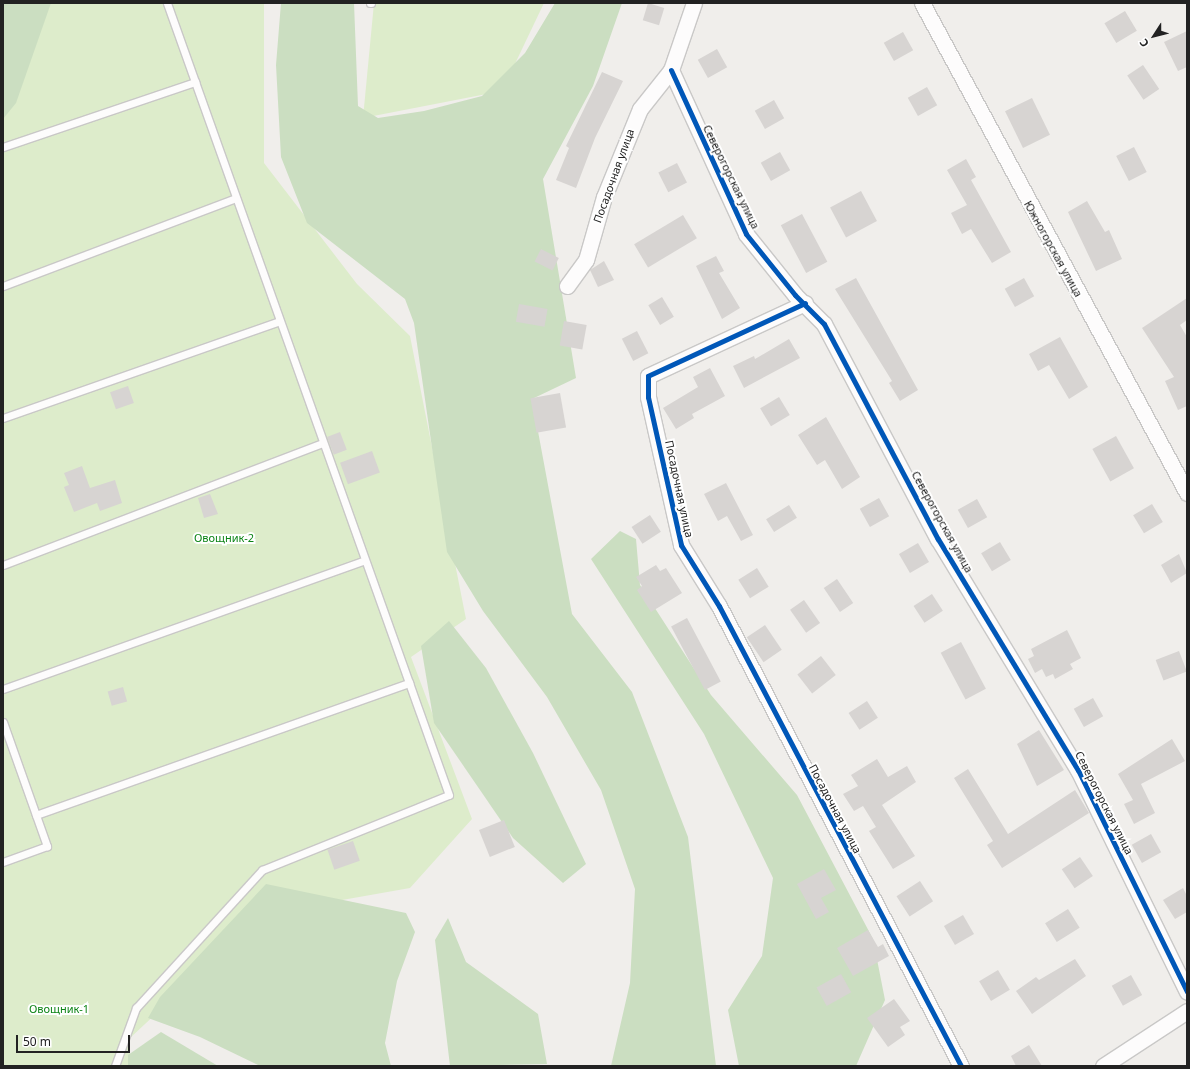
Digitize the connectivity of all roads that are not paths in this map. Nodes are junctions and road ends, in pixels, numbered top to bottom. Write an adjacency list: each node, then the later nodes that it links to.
1 (167, 3): 5 (lane)
2 (694, 3): 4 (street)
3 (922, 3): 14 (street, Южногорская улица)
4 (671, 70): 9 (street, Посадочная улица); 10 (street, Северогорская улица)
5 (195, 82): 6 (lane); 7 (lane)
6 (3, 147)
7 (236, 198): 8 (lane); 11 (lane)
8 (3, 286)
9 (567, 286)
10 (804, 303): 22 (street, Северогорская улица); 25 (street, Посадочная улица)
11 (280, 321): 12 (lane); 13 (lane)
12 (3, 418)
13 (323, 443): 15 (lane); 16 (lane)
14 (1187, 493)
15 (365, 560): 17 (lane); 18 (lane)
16 (3, 565)
17 (409, 683): 20 (lane); 24 (lane)
18 (3, 689)
19 (3, 722): 20 (lane)
20 (36, 815): 21 (lane)
21 (3, 862)
22 (1187, 992)
23 (1187, 1011): 26 (street)
24 (115, 1066)
25 (961, 1066)
26 (1103, 1066)

